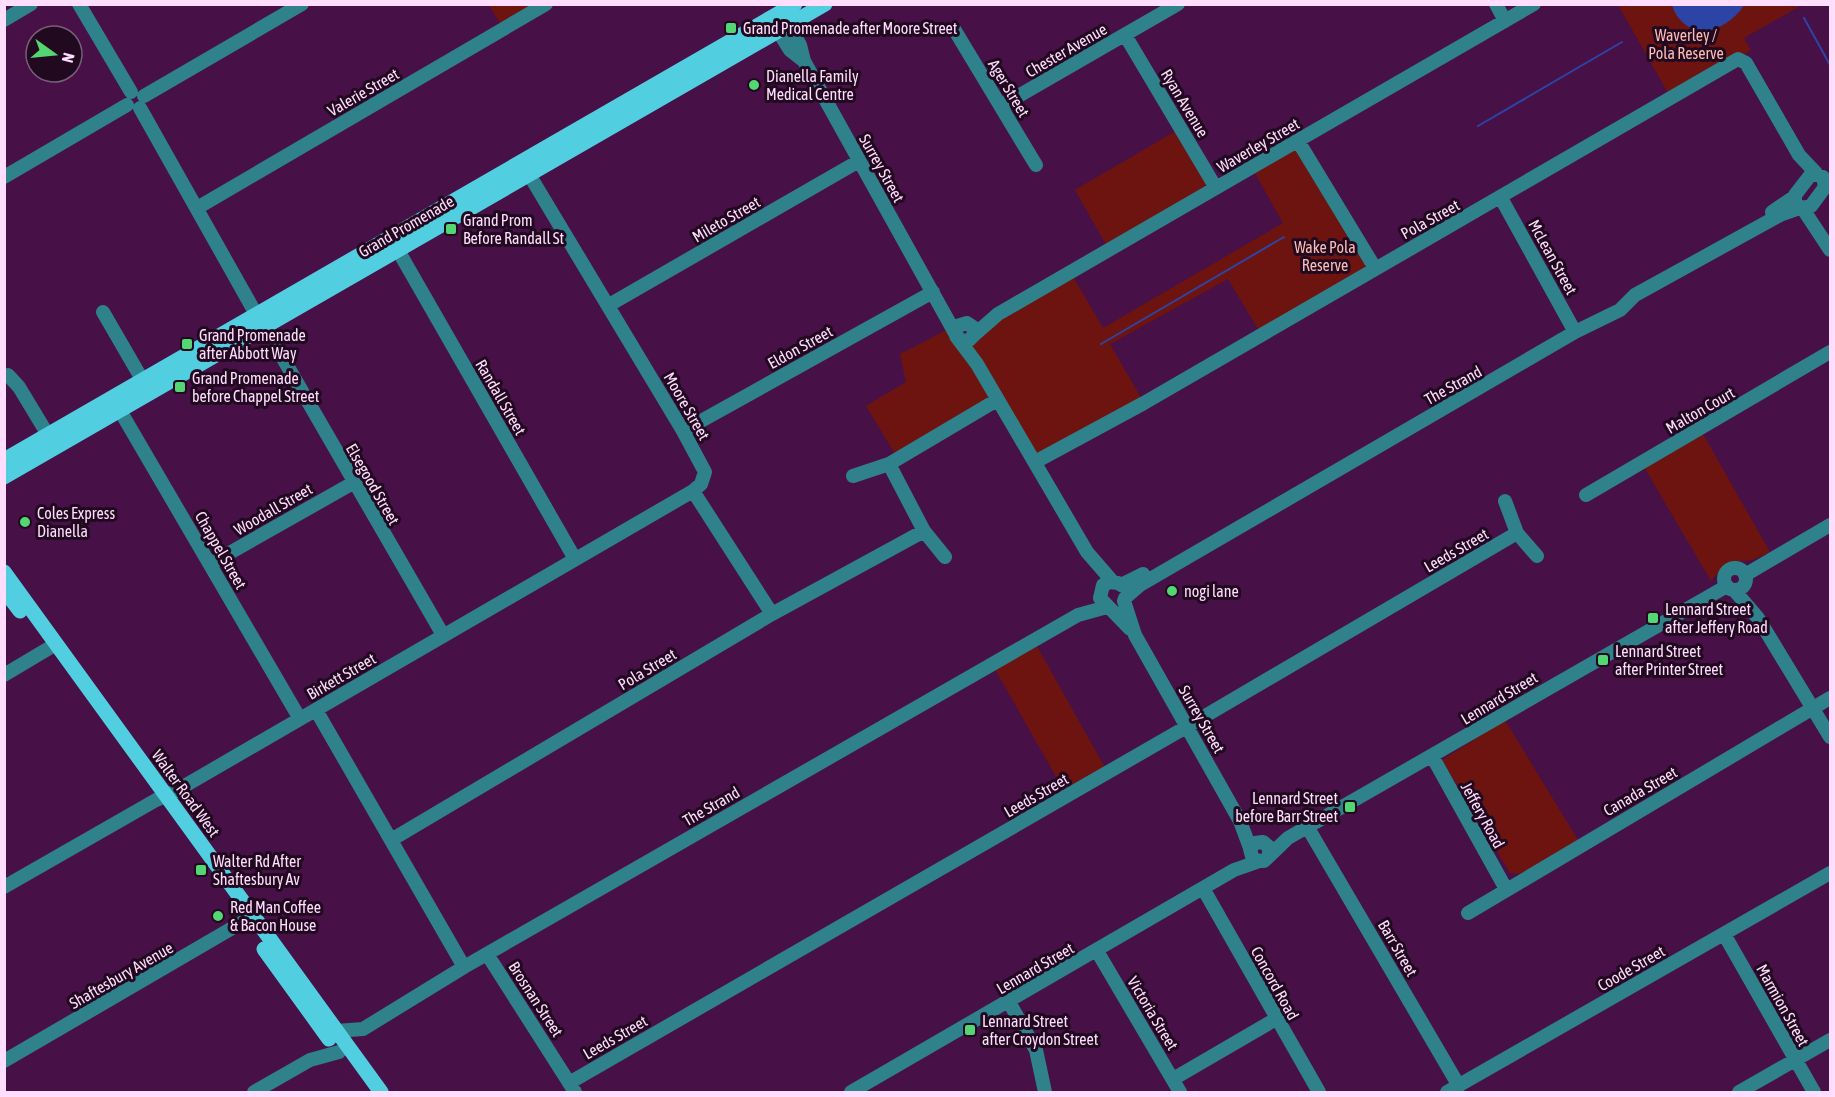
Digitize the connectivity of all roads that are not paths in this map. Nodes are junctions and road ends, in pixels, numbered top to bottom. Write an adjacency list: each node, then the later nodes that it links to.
1 (31, 4): 10 (street)
2 (79, 4): 14 (street)
3 (302, 4): 14 (street)
4 (546, 4): 25 (street, Valerie Street)
5 (825, 4): 9 (main road, Grand Promenade)
6 (1178, 4): 13 (street, Chester Avenue)
7 (1496, 4): 11 (street)
8 (1534, 4): 11 (street, Waverley Street)
9 (783, 19): 17 (street, Surrey Street); 19 (main road, Grand Promenade)
10 (4, 20)
11 (1506, 21): 16 (street, Waverley Street)
12 (954, 29): 15 (street, Ager Street)
13 (1125, 35): 15 (street, Chester Avenue); 22 (street, Ryan Avenue)
14 (135, 100): 20 (street); 25 (street)
15 (1001, 106): 18 (street, Ager Street)
16 (1298, 141): 22 (street, Waverley Street); 28 (street)
17 (859, 161): 29 (street, Surrey Street); 30 (street, Mileto Street)
18 (1036, 165)
19 (529, 167): 27 (main road, Grand Promenade); 30 (street, Moore Street); 32 (main road, Grand Promenade)
20 (4, 177)
21 (1821, 178): 23 (street, Pola Street); 24 (street); 24 (street)
22 (1216, 188): 35 (street, Waverley Street)
23 (1501, 198): 28 (street, Pola Street); 34 (street, McLean Street)
24 (1803, 204): 26 (street); 34 (street, The Strand)
25 (197, 208): 32 (street)
26 (1830, 250)
27 (399, 252): 33 (main road, Grand Promenade); 59 (street, Randall Street)
28 (1375, 268): 46 (street, Pola Street)
29 (933, 291): 35 (street, Surrey Street); 43 (street, Eldon Street)
30 (609, 305): 43 (street, Moore Street)
31 (103, 312): 39 (street)
32 (257, 314): 33 (street); 39 (main road, Grand Promenade)
33 (264, 328): 42 (main road, Grand Promenade)
34 (1574, 329): 64 (street, The Strand)
35 (965, 332): 41 (street, Surrey Street)
36 (277, 348): 50 (street, Elsegood Street)
37 (1830, 352): 52 (street, Malton Court)
38 (8, 375): 44 (street)
39 (143, 381): 40 (main road, Grand Promenade)
40 (113, 398): 42 (street, Chappel Street); 44 (main road, Grand Promenade)
41 (997, 400): 46 (street, Surrey Street); 47 (street)
42 (121, 411): 49 (main road, Grand Promenade); 60 (street, Chappel Street)
43 (683, 431): 51 (street, Moore Street)
44 (48, 435): 45 (main road, Grand Promenade)
45 (4, 460)
46 (1035, 462): 64 (street, Surrey Street)
47 (889, 464): 48 (street); 55 (street)
48 (853, 476)
49 (4, 477)
50 (352, 483): 60 (street, Woodall Street); 66 (street, Elsegood Street)
51 (693, 491): 59 (street, Birkett Street); 65 (street)
52 (1587, 495)
53 (1505, 501): 56 (street)
54 (1830, 525): 62 (street, Lennard Street)
55 (924, 531): 58 (street); 65 (street, Pola Street)
56 (1518, 533): 57 (street); 73 (street, Leeds Street)
57 (1537, 556)
58 (945, 557)
59 (575, 559): 66 (street, Birkett Street)
60 (210, 564): 72 (street, Chappel Street)
61 (4, 572): 67 (main road, Walter Road West)
62 (1738, 584): 70 (street); 75 (street, Lennard Street)
63 (4, 590): 67 (main road, Walter Road West)
64 (1113, 595): 73 (street, Surrey Street); 88 (street, The Strand)
65 (772, 614): 78 (street, Pola Street)
66 (442, 635): 71 (street, Birkett Street)
67 (52, 647): 68 (street); 76 (main road, Walter Road West)
68 (4, 675)
69 (1830, 698): 70 (street, Canada Street)
70 (1813, 708): 74 (street); 82 (street, Canada Street)
71 (316, 710): 72 (street, Birkett Street); 78 (street)
72 (300, 719): 76 (street, Birkett Street)
73 (1188, 726): 79 (street, Surrey Street); 100 (street, Leeds Street)
74 (1830, 737)
75 (1432, 756): 77 (street, Lennard Street); 82 (street, Jeffery Road)
76 (161, 798): 81 (street, Birkett Street); 85 (main road, Walter Road West)
77 (1308, 828): 79 (street, Lennard Street); 101 (street, Barr Street)
78 (391, 840): 89 (street)
79 (1259, 851): 83 (street, Lennard Street)
80 (1830, 873): 86 (street, Coode Street)
81 (4, 887)
82 (1506, 889): 84 (street, Canada Street)
83 (1204, 890): 87 (street, Lennard Street); 91 (street, Concord Road)
84 (1468, 913)
85 (249, 919): 93 (main road, Walter Road West); 98 (street, Shaftesbury Avenue)
86 (1724, 934): 97 (street, Marmion Street); 101 (street, Coode Street)
87 (1097, 951): 90 (street, Lennard Street); 99 (street, Victoria Street)
88 (487, 954): 89 (street, The Strand); 100 (street, Brosnan Street)
89 (464, 967): 92 (street, The Strand)
90 (1009, 1002): 105 (street, Lennard Street); 106 (street)
91 (1276, 1019): 99 (street); 108 (street, Concord Road)
92 (363, 1029): 93 (street, The Strand); 95 (street)
93 (331, 1033): 95 (main road, Walter Road West); 96 (street)
94 (1830, 1040): 97 (street)
95 (346, 1053): 96 (street); 103 (main road, Walter Road West); 104 (main road, Walter Road West)
96 (310, 1060): 102 (street)
97 (1795, 1060): 109 (street); 110 (street, Marmion Street)
98 (4, 1061)
99 (1173, 1079): 107 (street, Victoria Street)
100 (572, 1088)
101 (1453, 1089)
102 (254, 1092)
103 (368, 1092)
104 (381, 1092)
105 (851, 1092)
106 (1045, 1092)
107 (1180, 1092)
108 (1318, 1092)
109 (1739, 1092)
110 (1814, 1092)

